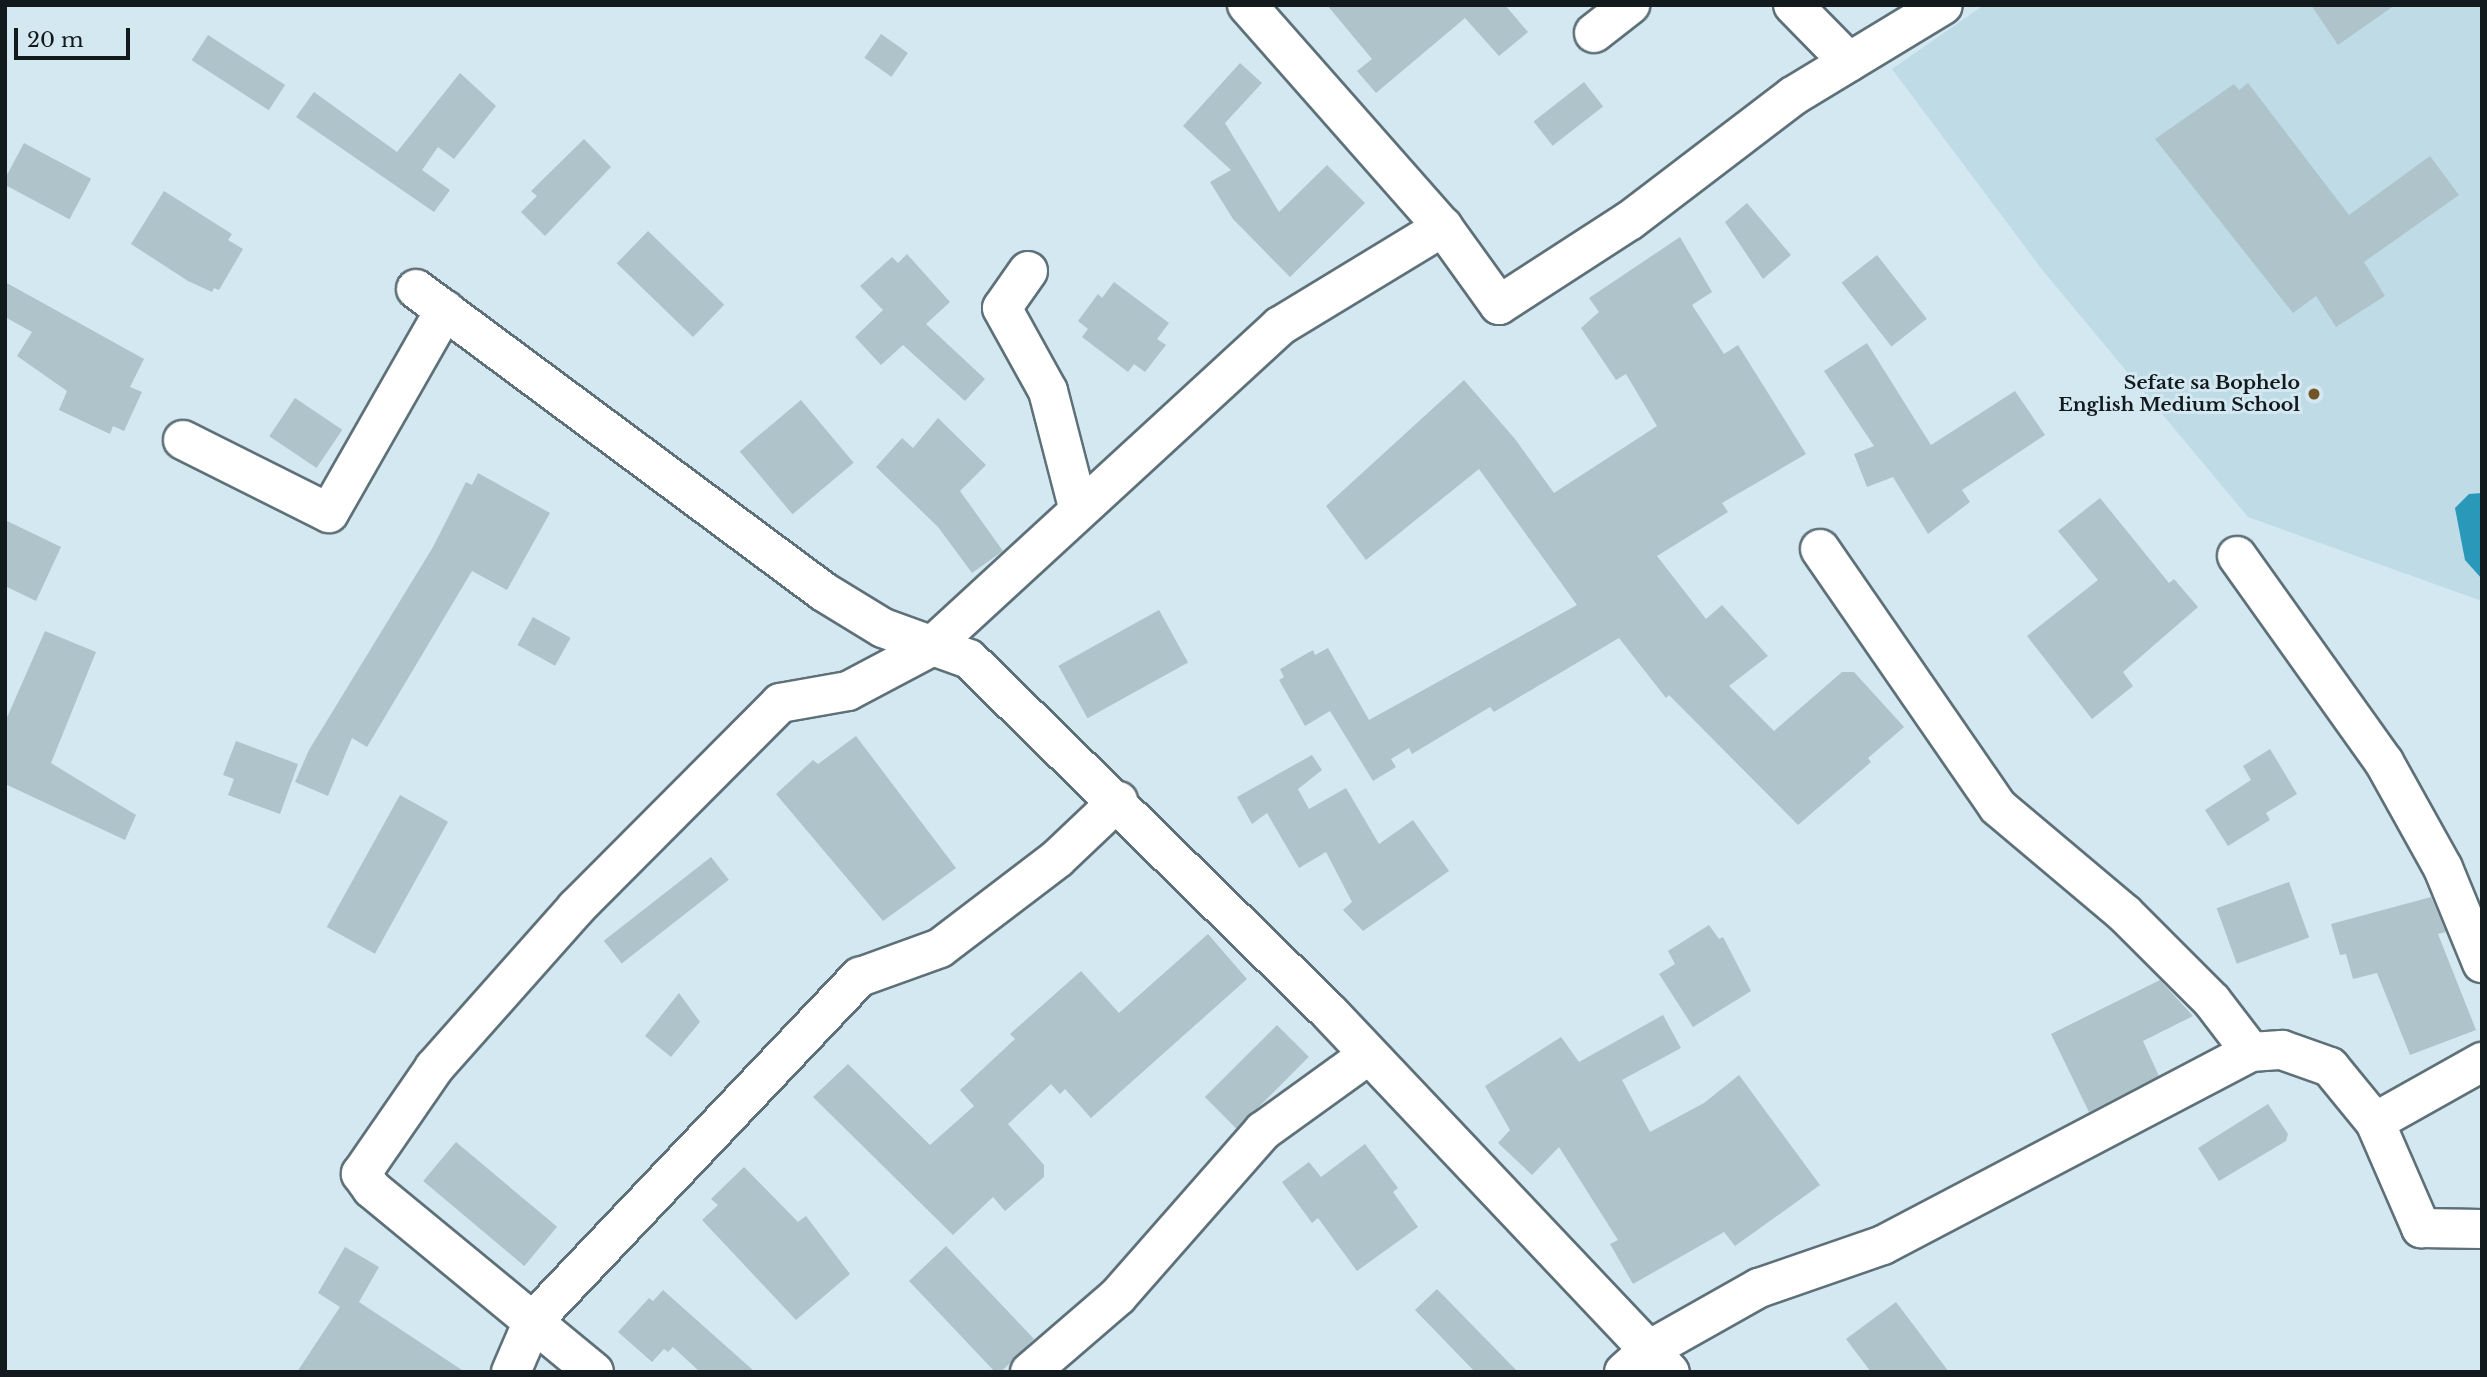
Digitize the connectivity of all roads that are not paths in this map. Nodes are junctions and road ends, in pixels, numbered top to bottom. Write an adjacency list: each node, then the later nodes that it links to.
1 (1630, 5): 5 (street)
2 (1793, 5): 6 (street)
3 (1943, 5): 6 (street)
4 (1257, 9): 7 (street)
5 (1594, 33)
6 (1849, 62): 7 (street)
7 (1443, 227): 10 (street)
8 (1028, 271): 10 (street)
9 (183, 440): 13 (street)
10 (1079, 506): 13 (street)
11 (1820, 549): 16 (street)
12 (2236, 556): 15 (street)
13 (931, 647): 14 (street); 21 (street)
14 (1118, 801): 17 (street); 21 (street)
15 (2482, 963)
16 (2250, 1052): 19 (street); 22 (street)
17 (1367, 1056): 22 (street); 25 (street)
18 (2482, 1062): 19 (street)
19 (2375, 1122): 20 (street)
20 (2482, 1229)
21 (533, 1321): 23 (street); 24 (street)
22 (1647, 1365)
23 (511, 1372)
24 (594, 1372)
25 (1030, 1372)

